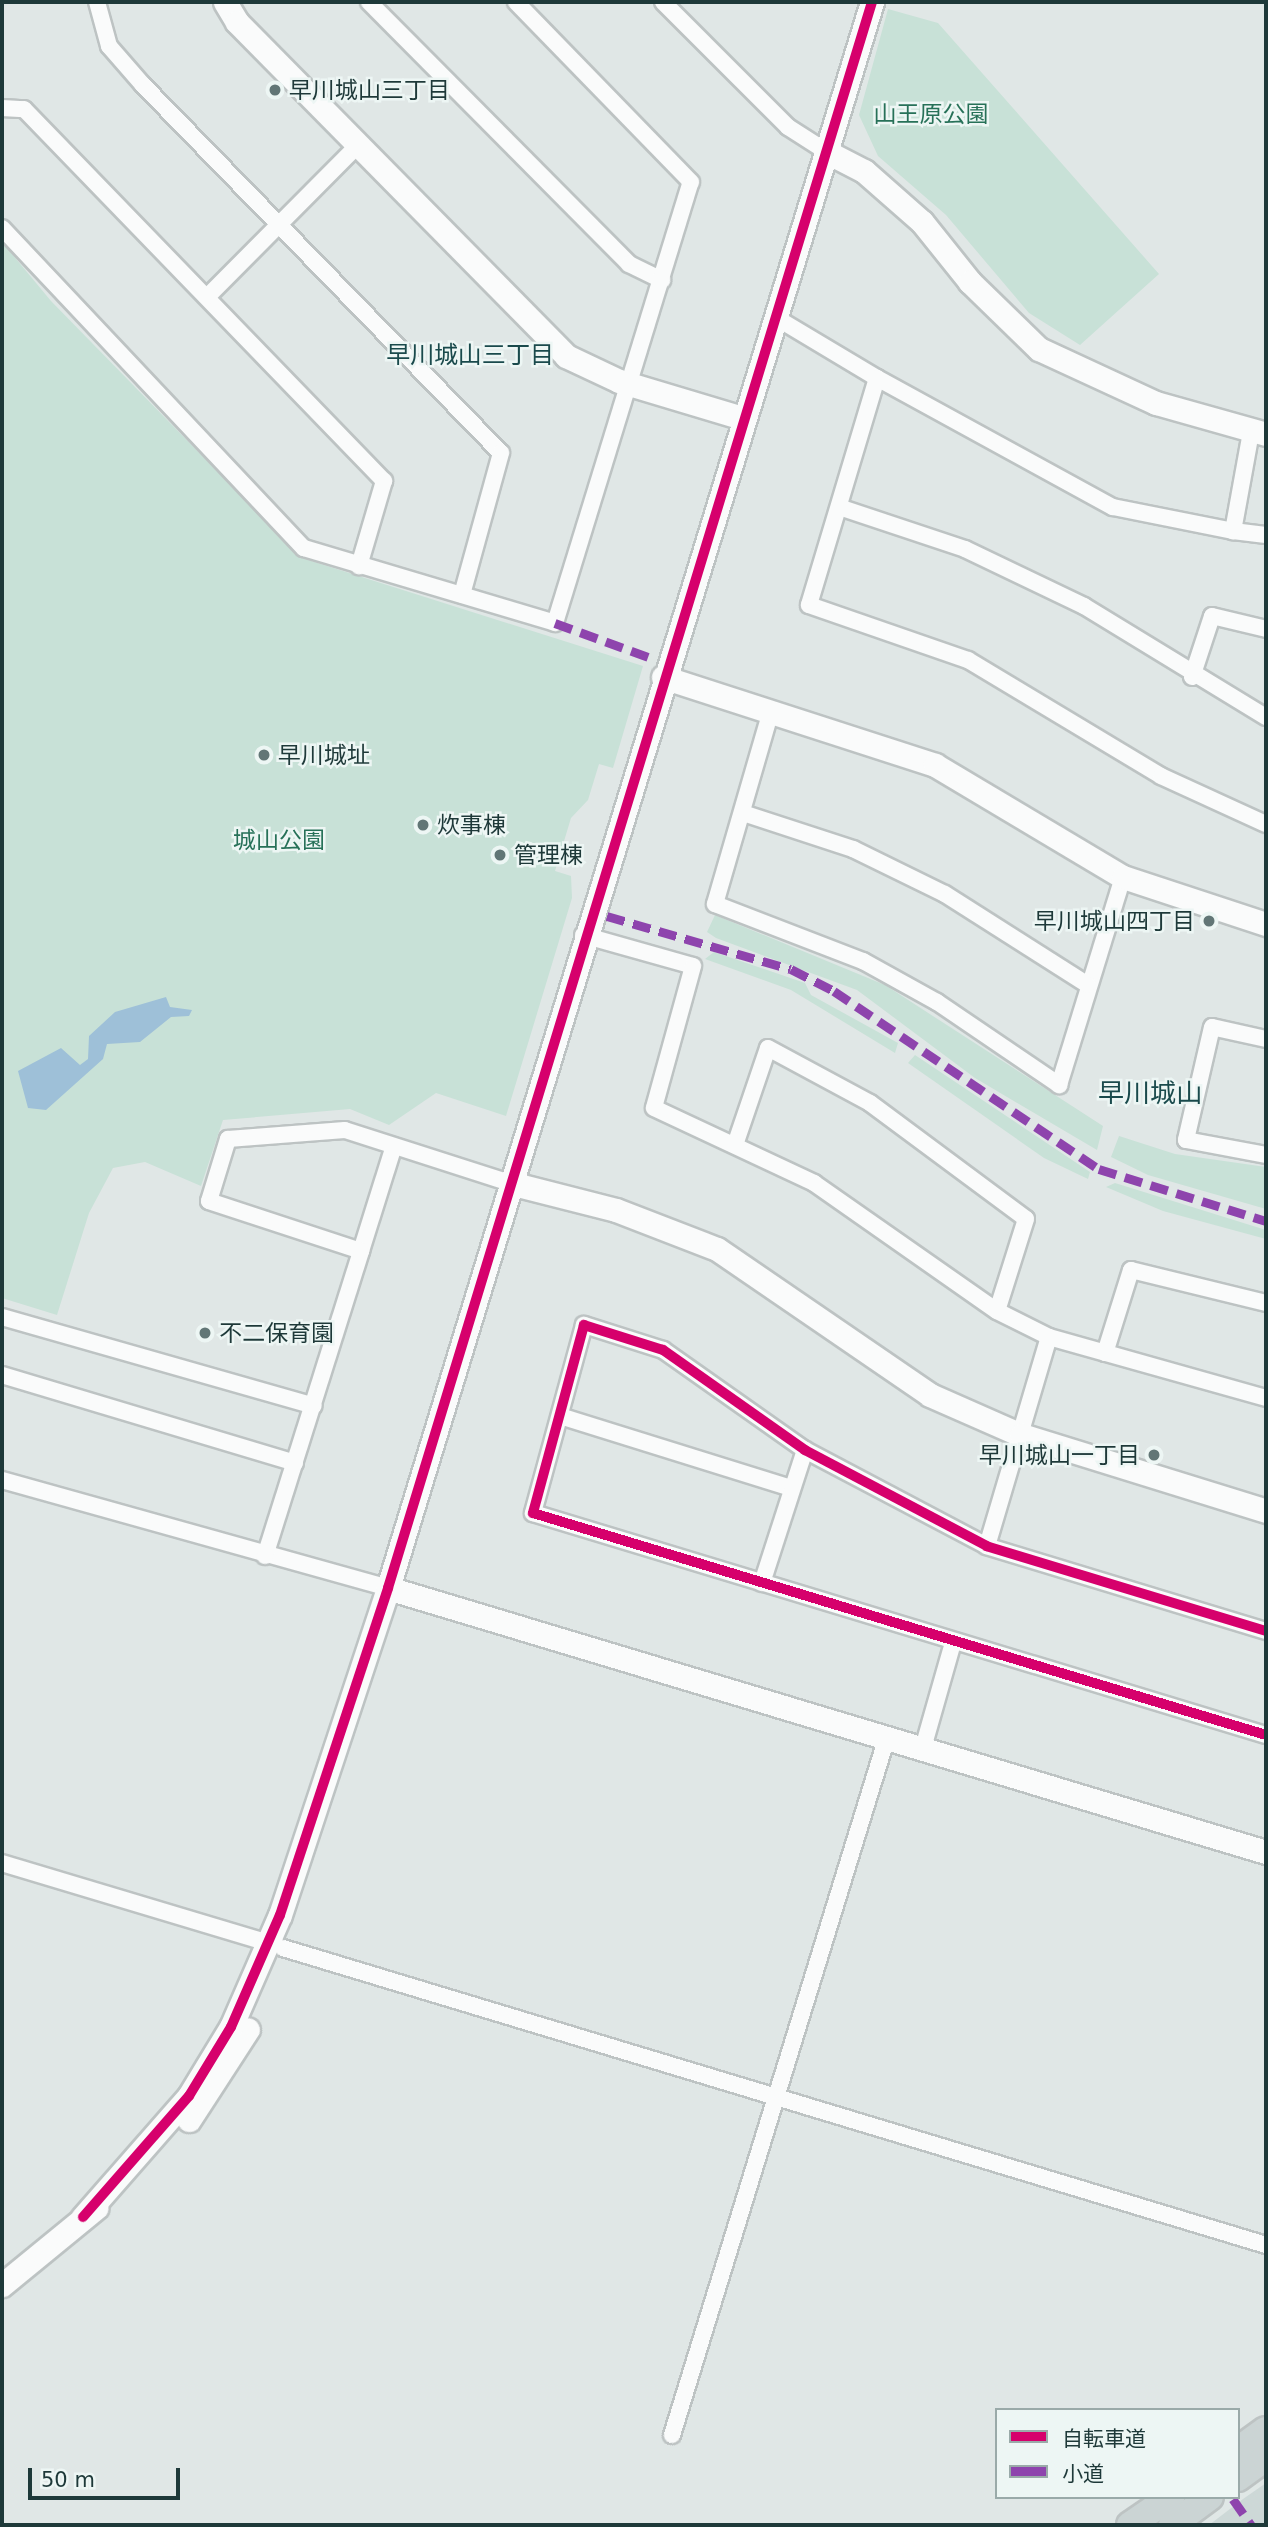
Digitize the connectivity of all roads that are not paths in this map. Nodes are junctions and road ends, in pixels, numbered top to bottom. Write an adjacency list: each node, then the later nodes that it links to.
1 (97, 2): 10 (street)
2 (225, 2): 8 (street)
3 (369, 2): 12 (street)
4 (516, 2): 12 (street)
5 (663, 2): 9 (street)
6 (872, 2): 9 (street)
7 (2, 108): 13 (street)
8 (358, 146): 10 (street); 16 (street)
9 (827, 152): 14 (street); 18 (street)
10 (280, 225): 13 (street); 23 (street)
11 (2, 228): 22 (street)
12 (662, 280): 16 (street)
13 (208, 296): 22 (street)
14 (775, 317): 15 (street); 17 (street)
15 (877, 378): 19 (street); 20 (street)
16 (630, 384): 17 (street); 23 (street)
17 (742, 418): 25 (street)
18 (1258, 433): 20 (street)
19 (839, 507): 26 (street); 30 (street)
20 (1233, 531): 21 (street)
21 (1266, 535)
22 (359, 566): 23 (street)
23 (462, 595)
24 (1266, 629): 26 (street)
25 (663, 677): 27 (street); 33 (street)
26 (1192, 677): 28 (street)
27 (771, 711): 29 (street); 31 (street)
28 (1266, 717)
29 (746, 814): 34 (street); 34 (street)
30 (1266, 824)
31 (1123, 877): 32 (street); 34 (street)
32 (1266, 924)
33 (583, 935): 36 (street); 39 (street)
34 (1088, 985)
35 (1266, 1039): 38 (street)
36 (736, 1142): 42 (street); 42 (street)
37 (393, 1149): 39 (street); 40 (street); 40 (street)
38 (1266, 1154)
39 (510, 1183): 50 (street); 59 (street)
40 (361, 1251): 48 (street)
41 (1266, 1303): 45 (street)
42 (997, 1311): 44 (street)
43 (2, 1317): 48 (street)
44 (1049, 1337): 45 (street); 50 (street)
45 (1105, 1353): 47 (street)
46 (2, 1375): 52 (street)
47 (1266, 1398)
48 (314, 1406): 52 (street)
49 (560, 1416): 51 (street); 54 (street); 58 (street)
50 (1021, 1435): 55 (street); 56 (street)
51 (805, 1450): 54 (street); 56 (street)
52 (295, 1462): 57 (street)
53 (2, 1480): 57 (street)
54 (792, 1488): 58 (street)
55 (1266, 1511)
56 (987, 1546): 60 (street)
57 (265, 1556): 59 (street)
58 (762, 1583): 61 (street)
59 (388, 1588): 63 (street); 67 (street)
60 (1266, 1630)
61 (953, 1643): 62 (street); 64 (street)
62 (1266, 1735)
63 (887, 1737): 64 (street); 68 (street)
64 (923, 1748): 65 (street)
65 (1266, 1852)
66 (2, 1863): 67 (street)
67 (276, 1945): 68 (street); 70 (street)
68 (775, 2097): 69 (street); 72 (street)
69 (1266, 2245)
70 (2, 2285)
71 (1266, 2430): 73 (main road)
72 (673, 2435)
73 (1240, 2449)
74 (1266, 2458): 75 (main road)
75 (1240, 2477)
76 (1168, 2499): 78 (main road)
77 (1207, 2499): 79 (main road)
78 (1130, 2525)
79 (1172, 2525)

